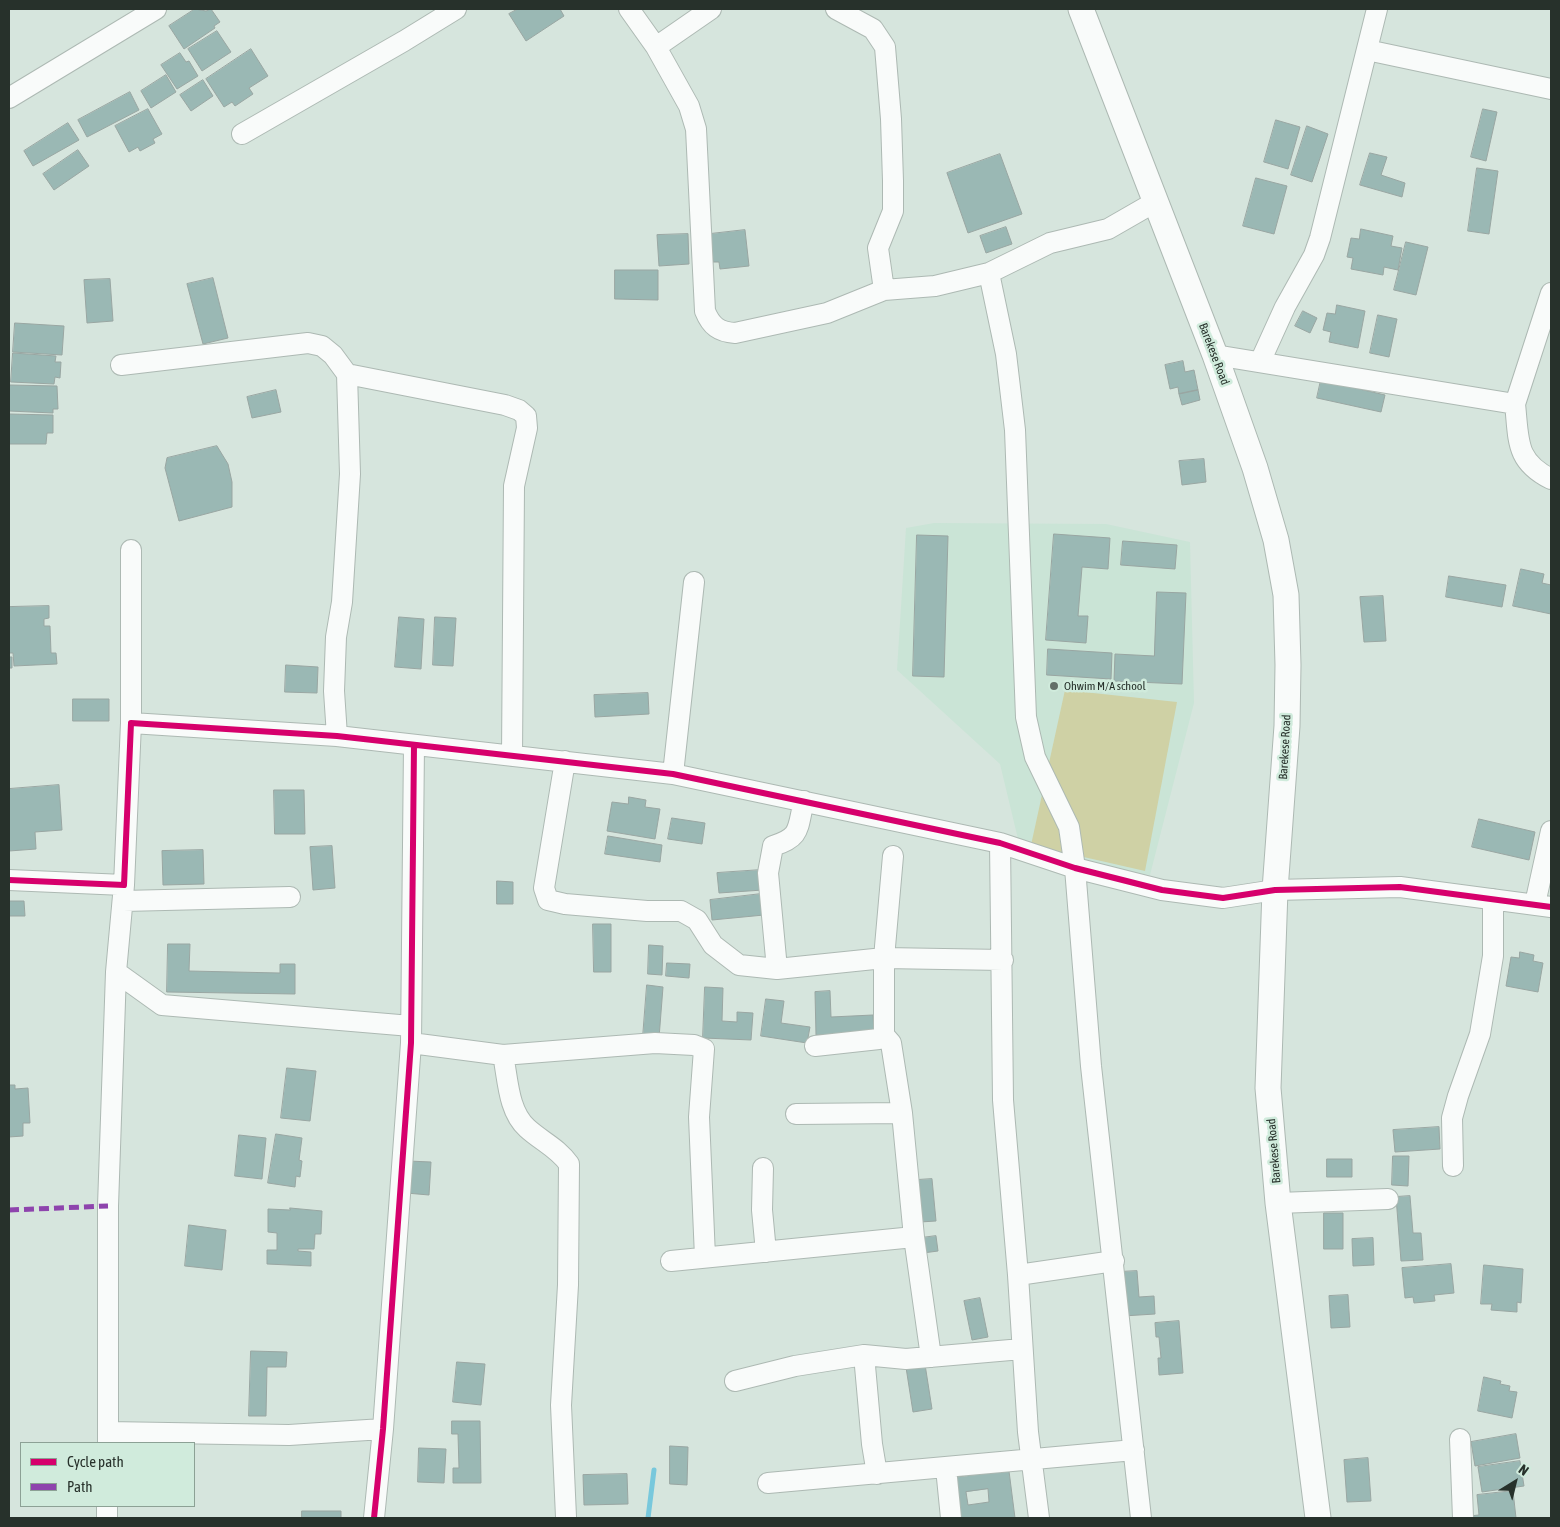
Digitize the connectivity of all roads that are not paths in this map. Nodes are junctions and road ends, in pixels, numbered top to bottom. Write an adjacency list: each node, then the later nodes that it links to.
1 (156, 9): 8 (street)
2 (456, 9): 13 (street)
3 (629, 9): 9 (street)
4 (711, 9): 9 (street)
5 (836, 9): 16 (street)
6 (1081, 9): 14 (main road, Barekese Road)
7 (1378, 9): 10 (street)
8 (135, 14): 12 (street)
9 (656, 47): 16 (street)
10 (1367, 50): 11 (street); 19 (street)
11 (1551, 89)
12 (9, 98)
13 (242, 134)
14 (1155, 202): 15 (street); 18 (main road, Barekese Road)
15 (989, 273): 16 (street); 36 (street)
16 (884, 290)
17 (1551, 293): 22 (street)
18 (1215, 355): 19 (street); 38 (main road, Barekese Road)
19 (1260, 362): 22 (street)
20 (121, 365): 21 (street)
21 (347, 374): 27 (street); 29 (street)
22 (1515, 404): 23 (street)
23 (1551, 479)
24 (131, 550): 26 (street)
25 (694, 582): 31 (street)
26 (131, 724): 27 (street); 39 (street)
27 (337, 736): 28 (street)
28 (414, 745): 29 (street); 47 (street)
29 (512, 756): 30 (street)
30 (565, 761): 31 (street); 45 (street)
31 (673, 774): 32 (street)
32 (804, 801): 34 (street); 45 (street)
33 (1551, 831): 42 (street)
34 (1000, 843): 36 (street); 44 (street)
35 (893, 856): 43 (street)
36 (1075, 868): 38 (street); 61 (street)
37 (9, 880): 39 (street)
38 (1276, 890): 41 (street); 56 (main road, Barekese Road)
39 (123, 893): 40 (street); 46 (street)
40 (290, 897)
41 (1494, 899): 42 (street); 53 (street)
42 (1543, 906)
43 (884, 958): 44 (street); 45 (street); 48 (street)
44 (1003, 960): 62 (street)
45 (777, 969)
46 (116, 972): 47 (street); 68 (street)
47 (411, 1034): 50 (street); 67 (street)
48 (884, 1035): 49 (street); 51 (street)
49 (815, 1046)
50 (503, 1055): 59 (street); 76 (street)
51 (902, 1113): 52 (street); 57 (street)
52 (796, 1114)
53 (1453, 1166)
54 (763, 1168): 58 (street)
55 (1388, 1199): 56 (street)
56 (1278, 1202): 80 (main road, Barekese Road)
57 (914, 1237): 58 (street); 65 (street)
58 (766, 1252): 59 (street)
59 (705, 1257): 60 (street)
60 (671, 1260)
61 (1114, 1262): 62 (street); 70 (street)
62 (1018, 1275): 63 (street)
63 (1022, 1349): 65 (street); 71 (street)
64 (864, 1355): 65 (street); 66 (street); 73 (street)
65 (930, 1357)
66 (735, 1381)
67 (383, 1429): 68 (street); 75 (street)
68 (108, 1438)
69 (1460, 1439): 81 (street)
70 (1134, 1450): 71 (street); 79 (street)
71 (1032, 1460): 72 (street); 78 (street)
72 (946, 1468): 73 (street); 77 (street)
73 (877, 1474): 74 (street)
74 (768, 1483)
75 (374, 1518)
76 (566, 1518)
77 (951, 1518)
78 (1039, 1518)
79 (1141, 1518)
80 (1318, 1518)
81 (1462, 1518)

